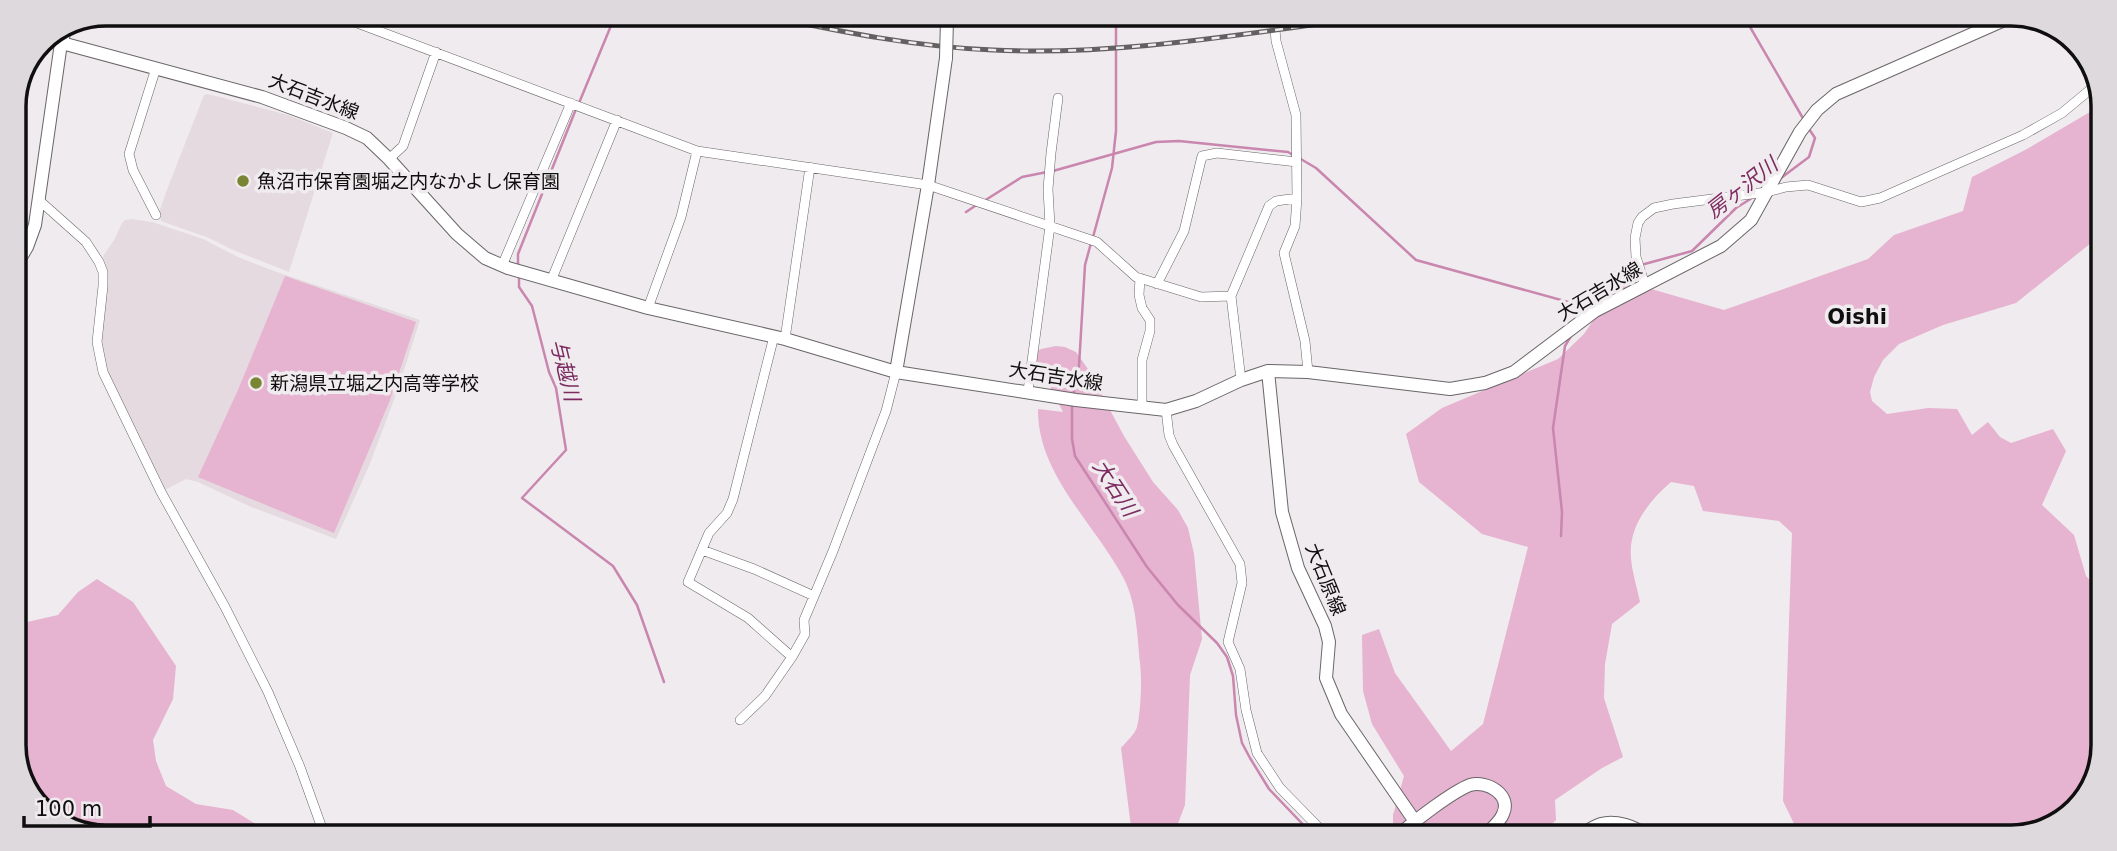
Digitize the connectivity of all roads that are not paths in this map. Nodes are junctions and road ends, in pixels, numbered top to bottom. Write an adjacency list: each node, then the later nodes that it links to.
1 (366, 26): 7 (street)
2 (946, 26): 17 (main road, bridge)
3 (1273, 26): 15 (street)
4 (1991, 26): 18 (main road, 大石吉水線)
5 (65, 38): 8 (main road, 大石吉水線)
6 (63, 39): 20 (main road)
7 (436, 52): 11 (street); 14 (street)
8 (156, 68): 14 (main road, 大石吉水線); 21 (street)
9 (2089, 91): 18 (street)
10 (1058, 98): 22 (street)
11 (571, 103): 12 (street); 24 (street)
12 (617, 120): 13 (street); 26 (street)
13 (697, 151): 16 (street); 30 (street)
14 (389, 159): 24 (main road, 大石吉水線)
15 (1297, 162): 19 (street); 27 (street)
16 (810, 167): 17 (street); 31 (street)
17 (928, 185): 22 (street); 33 (main road)
18 (1767, 192): 28 (main road, 大石吉水線); 28 (street)
19 (1297, 198): 29 (street); 34 (street)
20 (40, 201): 23 (main road); 44 (street)
21 (156, 215)
22 (1050, 226): 25 (street); 36 (street)
23 (26, 247)
24 (502, 266): 26 (main road, 大石吉水線)
25 (1140, 278): 27 (street); 37 (street)
26 (551, 281): 30 (main road, 大石吉水線)
27 (1157, 284): 29 (street)
28 (1646, 285): 34 (main road, 大石吉水線)
29 (1231, 296): 35 (street)
30 (648, 308): 31 (main road, 大石吉水線)
31 (780, 337): 33 (main road, 大石吉水線); 39 (street)
32 (1268, 371): 34 (main road, 大石吉水線); 35 (main road, 大石吉水線); 43 (main road, 大石原線)
33 (896, 372): 36 (main road, 大石吉水線); 40 (street)
34 (1308, 372)
35 (1241, 380): 38 (main road, 大石吉水線)
36 (1028, 391): 37 (main road, 大石吉水線)
37 (1142, 408): 38 (main road, 大石吉水線)
38 (1166, 410): 45 (street)
39 (702, 550): 40 (street); 41 (street)
40 (814, 596): 41 (street)
41 (792, 657): 42 (street)
42 (740, 720)
43 (1414, 820): 46 (main road); 47 (main road)
44 (321, 825)
45 (1316, 825)
46 (1409, 825)
47 (1494, 825)
48 (1600, 825): 49 (main road)
49 (1623, 825)

